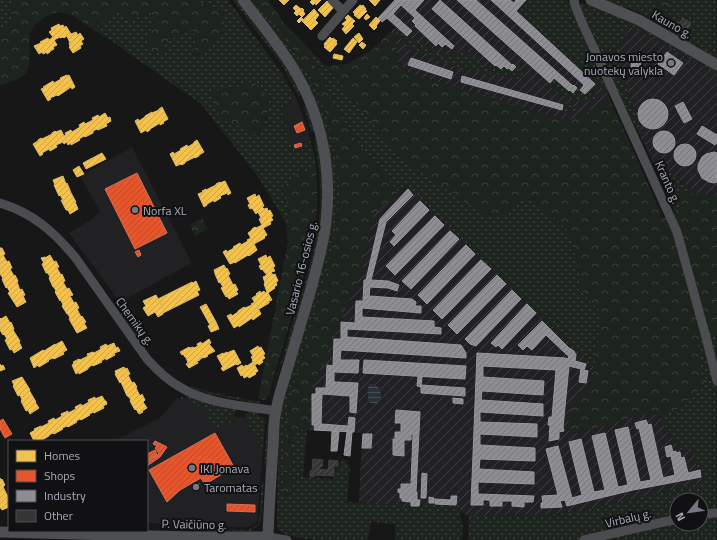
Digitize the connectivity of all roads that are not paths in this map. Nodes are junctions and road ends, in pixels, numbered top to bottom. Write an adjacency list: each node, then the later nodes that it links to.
1 (243, 0): 11 (main road, Vasario 16-osios g.)
2 (332, 0): 6 (street)
3 (353, 0): 6 (street)
4 (574, 0): 10 (street, Kranto g.)
5 (591, 0): 8 (main road, Kauno g.)
6 (343, 11): 7 (street)
7 (322, 36)
8 (717, 65)
9 (0, 203): 11 (street, Chemikų g.)
10 (717, 381)
11 (276, 411): 15 (main road, Vasario 16-osios g.)
12 (669, 521): 18 (street, Virbalų g.)
13 (0, 532): 14 (main road, P. Vaičiūno g.)
14 (35, 537): 16 (main road, P. Vaičiūno g.)
15 (268, 537): 16 (main road, P. Vaičiūno g.); 17 (street)
16 (190, 539)
17 (287, 540)
18 (584, 540)

